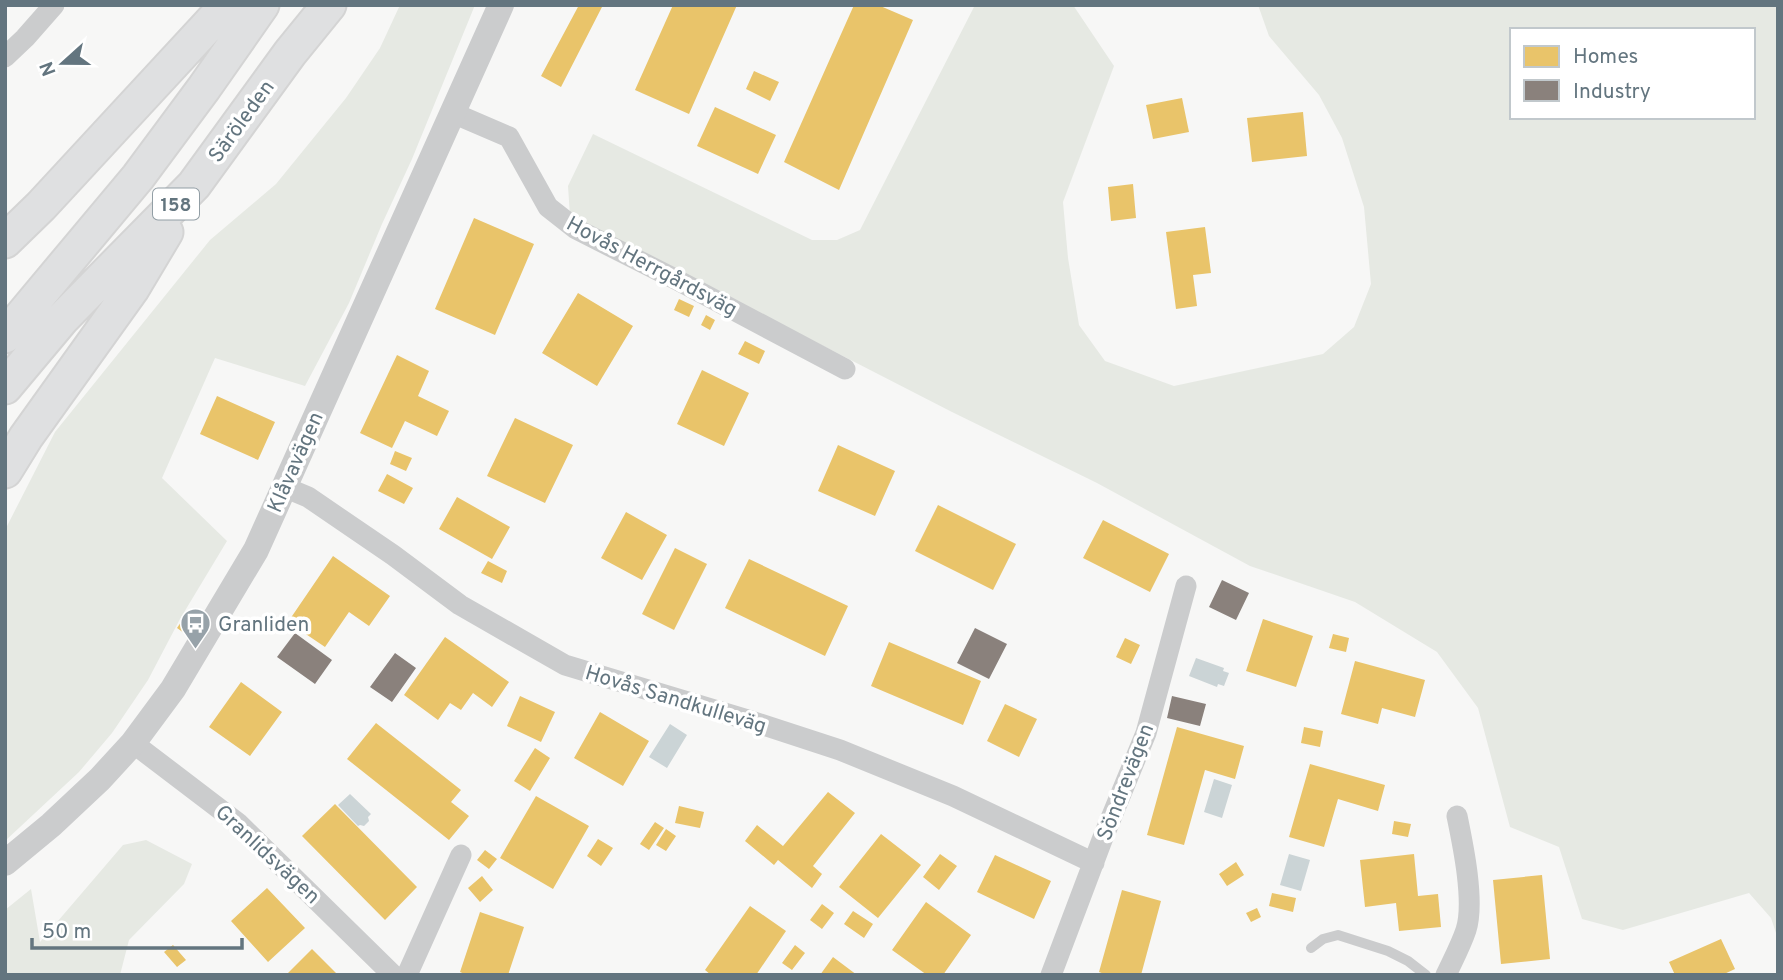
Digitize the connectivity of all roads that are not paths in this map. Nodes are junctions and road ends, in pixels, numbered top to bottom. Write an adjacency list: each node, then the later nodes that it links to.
1 (54, 5): 6 (street)
2 (227, 5): 9 (main road)
3 (262, 5): 10 (main road, 158)
4 (329, 5): 8 (main road, Säröleden / 158)
5 (501, 5): 7 (street, Klåvavägen)
6 (5, 57)
7 (453, 113): 11 (street, Hovås Herrgårdsväg); 14 (street, Klåvavägen)
8 (194, 185): 12 (main road, Säröleden / 158); 13 (main road, 158)
9 (5, 241)
10 (5, 336)
11 (845, 369)
12 (5, 387)
13 (5, 471)
14 (284, 487): 16 (street, Klåvavägen); 20 (street, Hovås Sandkulleväg)
15 (1186, 586): 20 (street, Söndrevägen)
16 (134, 743): 19 (street, Klåvavägen); 23 (street, Granlidsvägen)
17 (1457, 816): 26 (street)
18 (461, 855): 24 (street)
19 (5, 863)
20 (1094, 863): 22 (street, Söndrevägen)
21 (1311, 948): 25 (lane)
22 (1056, 973)
23 (393, 975)
24 (407, 975)
25 (1426, 975)
26 (1446, 975)

